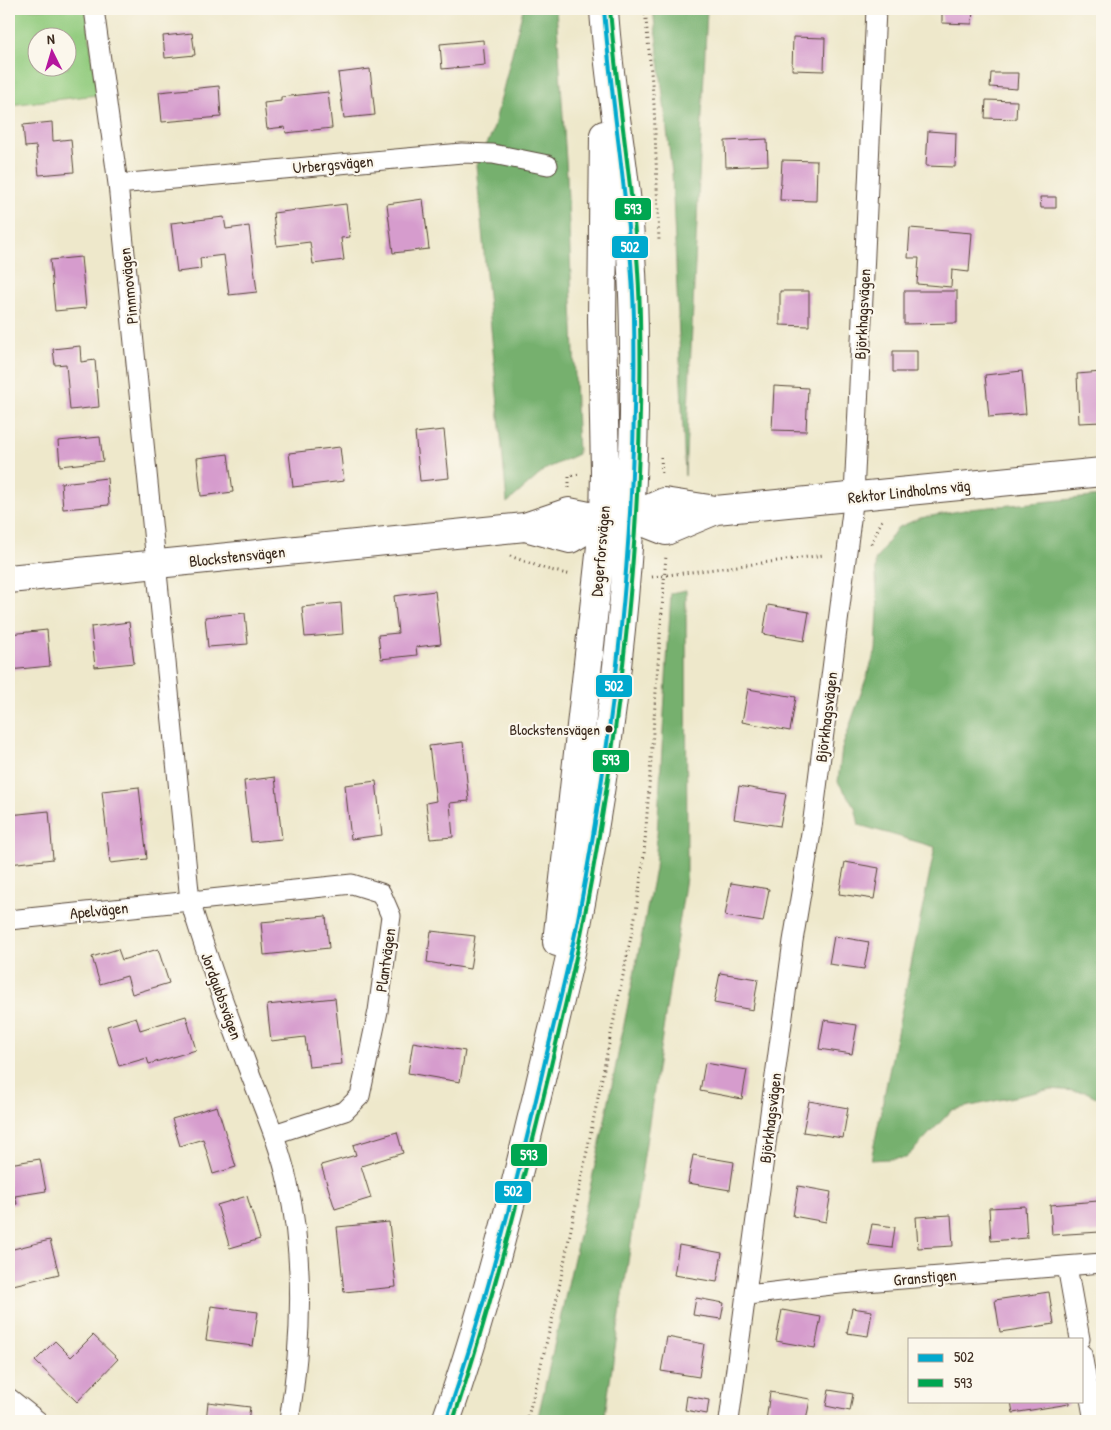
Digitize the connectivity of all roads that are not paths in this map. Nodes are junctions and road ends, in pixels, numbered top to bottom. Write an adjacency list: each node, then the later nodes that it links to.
1 (94, 9): 5 (street, Pinnmovägen)
2 (876, 9): 7 (street, Björkhagsvägen)
3 (605, 21): 8 (main road, Degerforsvägen)
4 (548, 165): 5 (street, Urbergsvägen)
5 (118, 184): 9 (street, Pinnmovägen)
6 (1102, 472): 7 (main road, Rektor Lindholms väg)
7 (854, 496): 8 (main road, Rektor Lindholms väg); 16 (street, Björkhagsvägen)
8 (617, 518): 9 (main road, Blockstensvägen); 22 (main road, Degerforsvägen)
9 (158, 564): 10 (main road, Blockstensvägen); 11 (street, Jordgubbsvägen)
10 (9, 579)
11 (190, 901): 12 (street, Apelvägen); 13 (street, Jordgubbsvägen); 13 (street, Plantvägen)
12 (9, 920)
13 (274, 1134): 21 (street, Jordgubbsvägen)
14 (1102, 1263): 15 (street, Granstigen)
15 (1067, 1266): 16 (street, Granstigen); 17 (street)
16 (748, 1295): 23 (street, Björkhagsvägen)
17 (1080, 1338)
18 (1084, 1365): 24 (street)
19 (9, 1398): 20 (street)
20 (38, 1421)
21 (289, 1421)
22 (446, 1421)
23 (729, 1421)
24 (1094, 1421)

